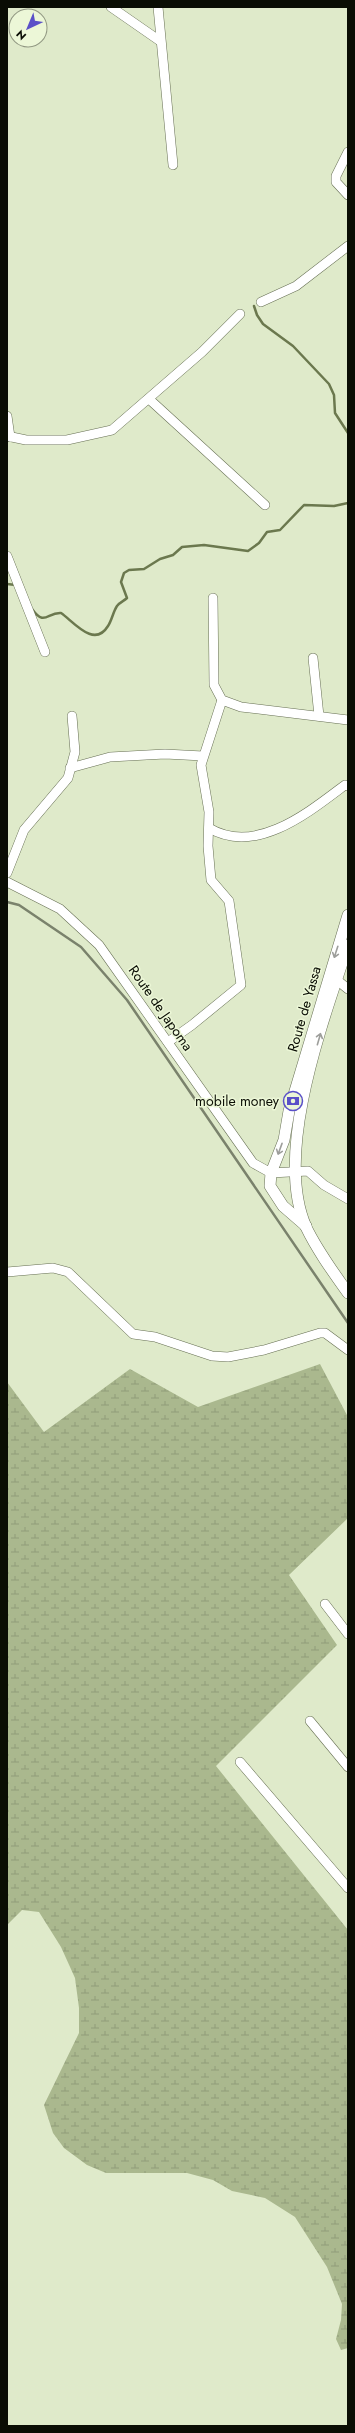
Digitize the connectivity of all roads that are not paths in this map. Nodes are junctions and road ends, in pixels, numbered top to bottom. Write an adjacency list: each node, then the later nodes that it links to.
1 (111, 7): 3 (street)
2 (158, 7): 3 (street)
3 (160, 41): 5 (street)
4 (348, 152): 6 (street)
5 (173, 165)
6 (348, 195)
7 (348, 246): 8 (street)
8 (262, 302)
9 (240, 314): 10 (street)
10 (149, 399): 12 (street); 13 (street)
11 (7, 416): 12 (street)
12 (8, 437)
13 (265, 505)
14 (7, 556): 16 (street)
15 (213, 598): 18 (street)
16 (45, 652)
17 (313, 658): 20 (street)
18 (222, 700): 20 (street); 22 (street)
19 (72, 716): 23 (street)
20 (319, 716): 21 (street)
21 (348, 720)
22 (203, 756): 23 (street); 25 (street)
23 (70, 768): 26 (street)
24 (348, 786): 25 (street)
25 (209, 828): 32 (street)
26 (7, 873)
27 (7, 882): 32 (street, Route de Japoma)
28 (348, 915): 30 (main road, Route de Yassa, one-way to 30)
29 (348, 945): 30 (main road, Route de Yassa)
30 (333, 976): 31 (street); 33 (main road, Route de Yassa)
31 (348, 989)
32 (168, 1042): 35 (street, Route de Japoma)
33 (303, 1081): 34 (main road, Route de Yassa); 35 (main road, Route de Yassa, one-way to 35)
34 (296, 1170): 35 (street); 36 (street); 37 (main road, Route de Yassa)
35 (271, 1173): 37 (main road)
36 (348, 1199)
37 (306, 1226): 39 (main road)
38 (7, 1272): 40 (street)
39 (348, 1293)
40 (348, 1350)
41 (325, 1604): 42 (street)
42 (348, 1634)
43 (310, 1721): 45 (street)
44 (240, 1762): 46 (street)
45 (348, 1767)
46 (348, 1888)

